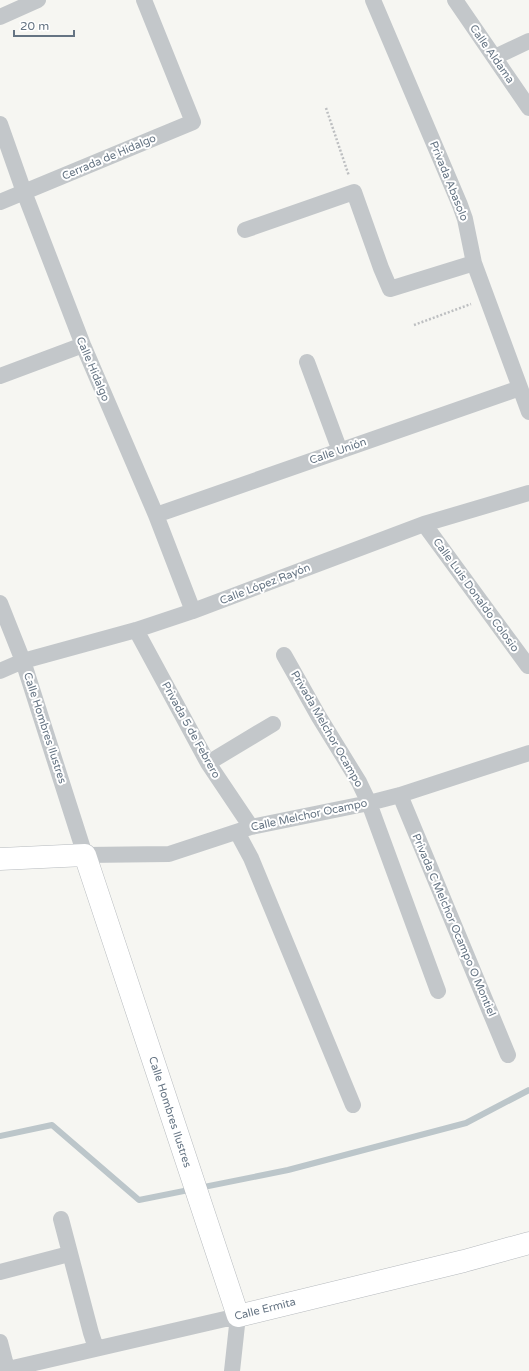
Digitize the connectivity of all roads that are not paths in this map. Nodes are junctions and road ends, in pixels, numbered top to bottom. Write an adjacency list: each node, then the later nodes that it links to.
1 (38, 0): 5 (street)
2 (144, 0): 10 (street, Cerrada de Hidalgo)
3 (373, 0): 13 (street, Privada Abasolo)
4 (455, 0): 7 (street, Calle Aldama)
5 (0, 17)
6 (529, 41): 7 (street)
7 (495, 57): 8 (street, Calle Aldama)
8 (529, 108)
9 (0, 124): 10 (street, Calle Hidalgo)
10 (24, 192): 11 (street, Cerrada de Hidalgo); 14 (street, Calle Hidalgo)
11 (0, 202)
12 (245, 230): 13 (street)
13 (474, 263): 17 (street, Privada Abasolo)
14 (83, 345): 16 (street); 21 (street, Calle Hidalgo)
15 (307, 362): 19 (street)
16 (0, 376)
17 (520, 388): 18 (street, Privada Abasolo); 19 (street, Calle Unión)
18 (529, 412)
19 (340, 451): 21 (street, Calle Unión)
20 (529, 493): 22 (street, Calle López Rayón)
21 (156, 515): 24 (street, Calle Hidalgo)
22 (424, 524): 24 (street, Calle López Rayón); 28 (street, Calle Luis Donaldo Colosio)
23 (0, 603): 27 (street, Calle Hombres Ilustres)
24 (194, 611): 25 (street, Calle López Rayón)
25 (136, 630): 27 (street, Calle López Rayón); 32 (street, Privada 5 de Febrero)
26 (284, 655): 34 (street, Privada Melchor Ocampo)
27 (23, 661): 29 (street, Calle López Rayón); 36 (street, Calle Hombres Ilustres)
28 (528, 666)
29 (0, 671)
30 (273, 724): 32 (street)
31 (529, 753): 33 (street, Calle Melchor Ocampo)
32 (208, 763): 35 (street, Privada 5 de Febrero)
33 (400, 795): 34 (street, Calle Melchor Ocampo); 39 (street, Privada C Melchor Ocampo O Montiel)
34 (369, 803): 35 (street, Calle Melchor Ocampo); 38 (street, Privada Melchor Ocampo)
35 (244, 829): 36 (street, Calle Melchor Ocampo); 40 (street, Privada 5 de Febrero)
36 (85, 855): 37 (street); 45 (street, Calle Hombres Ilustres)
37 (0, 859)
38 (438, 990)
39 (508, 1055)
40 (353, 1105)
41 (61, 1219): 43 (street)
42 (529, 1243): 45 (street, Calle Ermita)
43 (69, 1254): 44 (street); 47 (street)
44 (0, 1272)
45 (238, 1316): 47 (street, Calle Ermita); 49 (street, Calle Hombres Ilustres)
46 (0, 1342): 48 (street)
47 (96, 1348): 48 (street, Calle Ermita)
48 (3, 1370)
49 (232, 1371)

